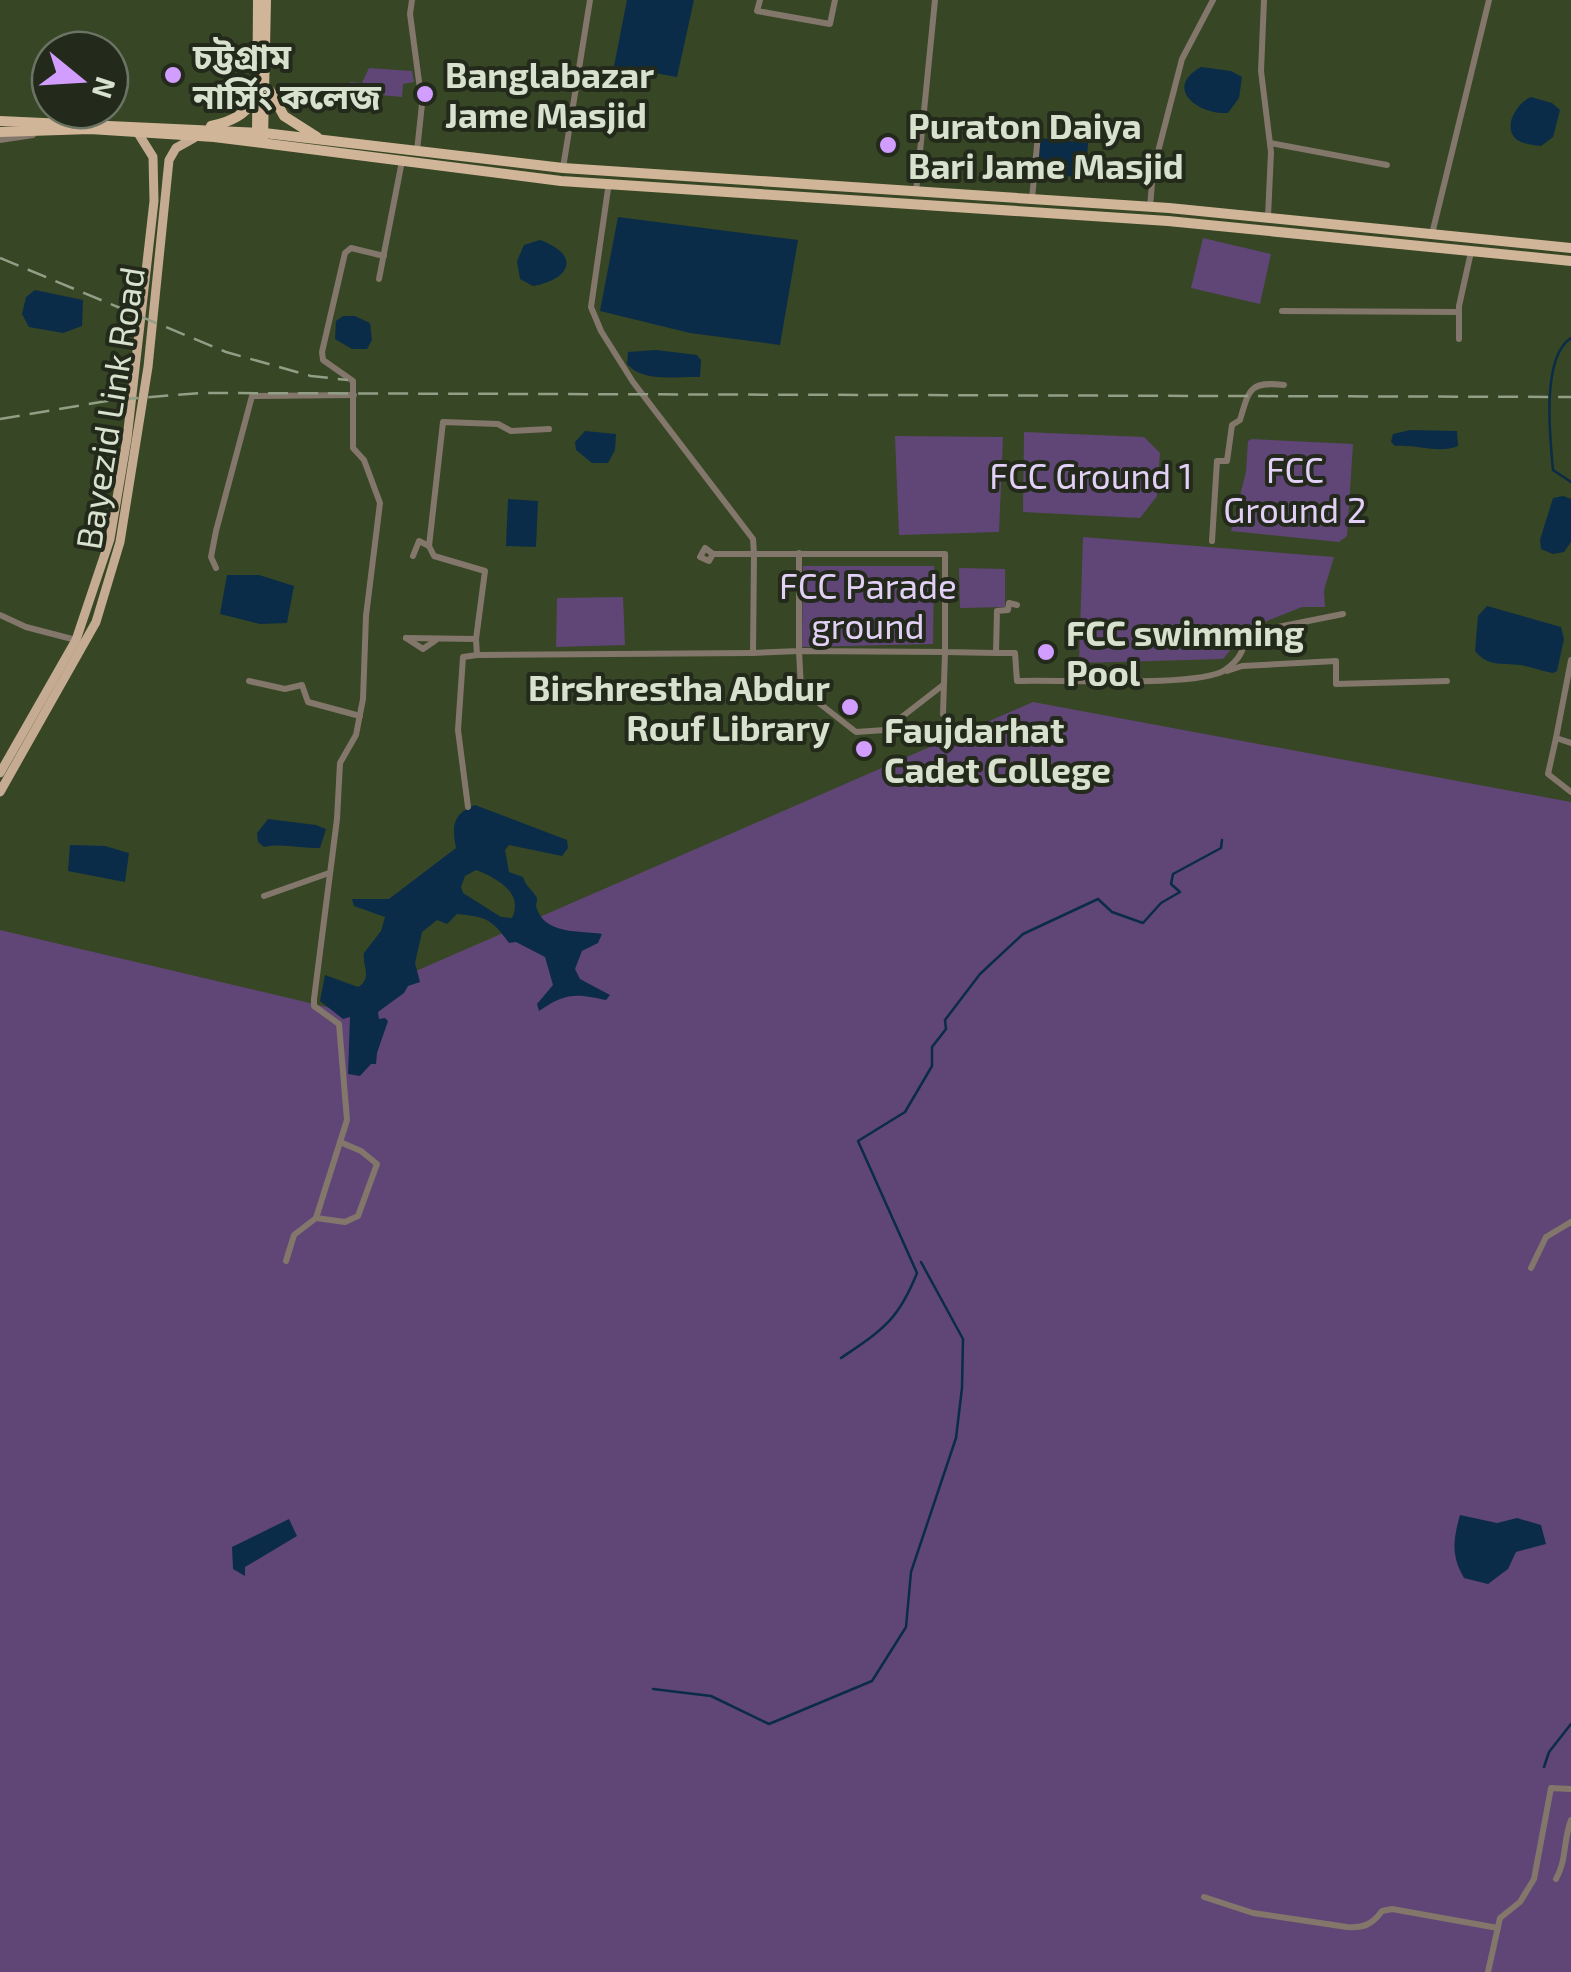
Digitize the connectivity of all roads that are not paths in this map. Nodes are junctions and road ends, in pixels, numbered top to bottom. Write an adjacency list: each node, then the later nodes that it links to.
1 (258, 0): 11 (highway)
2 (266, 0): 11 (highway)
3 (412, 0): 25 (street)
4 (590, 0): 28 (street)
5 (760, 0): 6 (street)
6 (835, 0)
7 (935, 0): 31 (street)
8 (1213, 0): 33 (street)
9 (1264, 0): 24 (street)
10 (1489, 0): 35 (street)
11 (262, 81): 20 (highway); 22 (highway); 23 (highway)
12 (0, 119): 13 (street); 14 (highway)
13 (30, 120)
14 (30, 124)
15 (1039, 124): 32 (street)
16 (30, 126): 21 (highway)
17 (130, 127): 20 (highway)
18 (99, 130): 19 (highway)
19 (138, 133): 20 (highway); 47 (main road, Bayezid Link Road)
20 (198, 133): 22 (highway); 47 (main road, Bayezid Link Road)
21 (0, 136)
22 (260, 138): 23 (highway); 26 (highway)
23 (329, 142): 25 (highway)
24 (1270, 143): 27 (street); 34 (street)
25 (416, 152): 28 (highway)
26 (402, 160): 30 (highway); 38 (street)
27 (1387, 164)
28 (563, 168): 29 (highway)
29 (609, 170): 30 (street); 31 (highway)
30 (609, 184): 37 (highway); 52 (street)
31 (916, 193): 32 (highway)
32 (1032, 200): 33 (highway)
33 (1150, 208): 34 (highway)
34 (1268, 217): 35 (highway)
35 (1432, 234): 36 (highway)
36 (1571, 248)
37 (1471, 252): 39 (highway); 42 (street)
38 (384, 256): 40 (street); 45 (street)
39 (1571, 261)
40 (379, 279)
41 (1282, 312): 42 (street)
42 (1459, 312): 43 (street)
43 (1459, 339)
44 (1284, 384): 48 (street)
45 (354, 396): 54 (street); 72 (street)
46 (549, 429): 49 (street)
47 (115, 540): 60 (main road, Bayezid Link Road); 76 (main road, Bayezid Link Road)
48 (1212, 542)
49 (429, 546): 53 (street); 59 (street)
50 (799, 553): 52 (street); 61 (street); 62 (street)
51 (713, 554): 52 (street)
52 (754, 554): 64 (street)
53 (413, 556)
54 (216, 568)
55 (1016, 605): 63 (street)
56 (1343, 614): 67 (street)
57 (0, 615): 60 (street)
58 (436, 639): 59 (street)
59 (476, 639): 65 (street)
60 (76, 640): 75 (main road, Bayezid Link Road)
61 (799, 651): 62 (street); 64 (street); 70 (street)
62 (945, 652): 63 (street); 70 (street)
63 (996, 652): 67 (street)
64 (754, 653): 65 (street)
65 (477, 655): 78 (street)
66 (1571, 660): 73 (street)
67 (1222, 672): 69 (street)
68 (249, 680): 72 (street)
69 (1447, 681)
70 (943, 685): 71 (street)
71 (943, 714)
72 (360, 716): 79 (street)
73 (1556, 738): 74 (street); 77 (street)
74 (1571, 743)
75 (0, 774)
76 (0, 792)
77 (1571, 792)
78 (468, 808)
79 (329, 873): 80 (street); 81 (street)
80 (264, 896)
81 (340, 1142): 82 (street); 82 (street)
82 (316, 1218): 84 (street)
83 (1571, 1222): 85 (street)
84 (286, 1261)
85 (1531, 1268)
86 (1571, 1789): 90 (street)
87 (1571, 1820): 88 (street)
88 (1556, 1878)
89 (1204, 1897): 90 (street)
90 (1498, 1928): 91 (street)
91 (1488, 1972)

